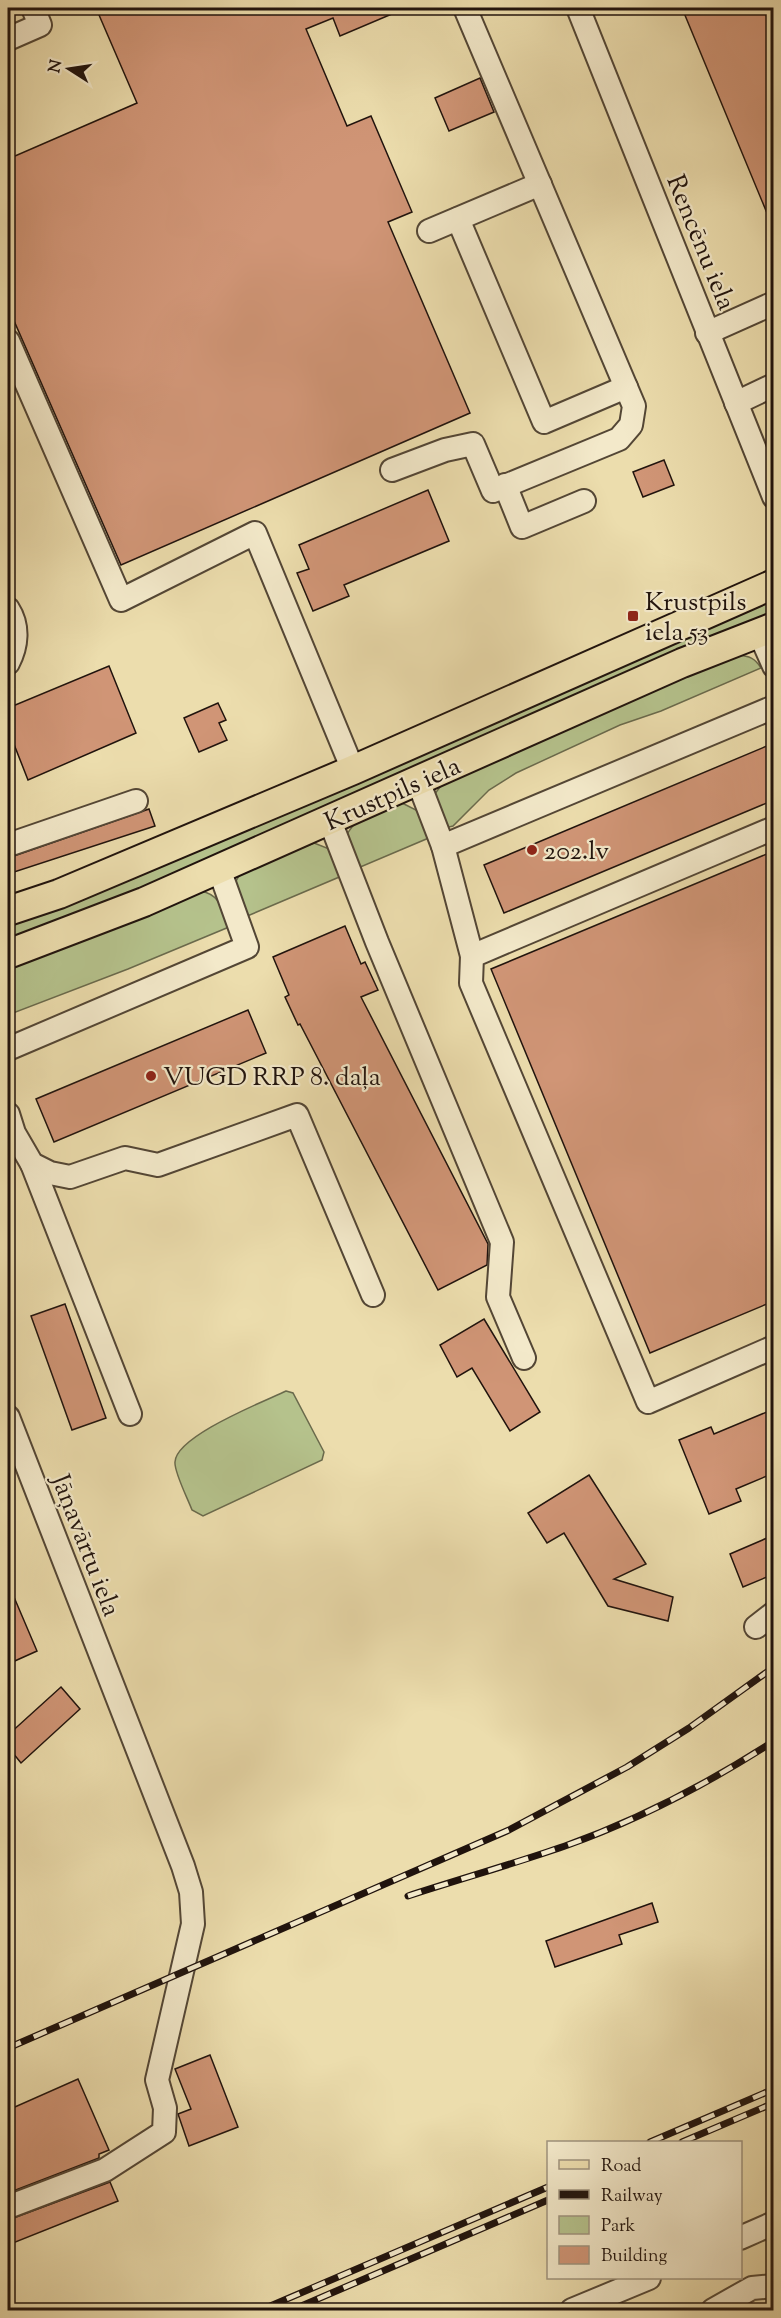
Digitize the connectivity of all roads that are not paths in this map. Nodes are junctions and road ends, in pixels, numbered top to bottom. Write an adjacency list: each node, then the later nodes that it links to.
1 (33, 8): 4 (street)
2 (465, 8): 5 (street)
3 (578, 8): 9 (street, Rencēnu iela)
4 (8, 39)
5 (540, 184): 6 (street); 12 (street)
6 (458, 219): 7 (street); 12 (street)
7 (429, 231)
8 (774, 303): 9 (street)
9 (707, 333): 13 (street, Rencēnu iela)
10 (8, 341): 24 (street)
11 (774, 385): 13 (street)
12 (626, 387): 15 (street)
13 (736, 403): 16 (street, Rencēnu iela)
14 (392, 470): 15 (street)
15 (505, 485): 17 (street)
16 (774, 497)
17 (584, 501)
18 (774, 584): 24 (main road, Krustpils iela)
19 (8, 609): 21 (street)
20 (766, 629): 22 (street); 25 (main road, Krustpils iela)
21 (8, 663)
22 (774, 666)
23 (774, 707): 30 (street)
24 (353, 770): 32 (main road, Krustpils iela)
25 (418, 781): 27 (main road, Krustpils iela); 30 (street)
26 (136, 801): 29 (street)
27 (330, 821): 31 (main road, Krustpils iela); 40 (street)
28 (774, 828): 34 (street)
29 (8, 845)
30 (443, 846): 34 (street)
31 (219, 869): 33 (main road, Krustpils iela); 35 (street)
32 (8, 911)
33 (8, 954)
34 (472, 956): 39 (street)
35 (8, 1049)
36 (8, 1113): 37 (street)
37 (32, 1164): 38 (street); 41 (street)
38 (373, 1295)
39 (774, 1347)
40 (524, 1358)
41 (130, 1414)
42 (8, 1417): 43 (street, Jāņavārtu iela)
43 (8, 2207)
44 (774, 2223): 45 (street)
45 (742, 2238)
46 (644, 2279): 48 (street)
47 (774, 2286): 49 (street)
48 (573, 2310)
49 (713, 2310)

